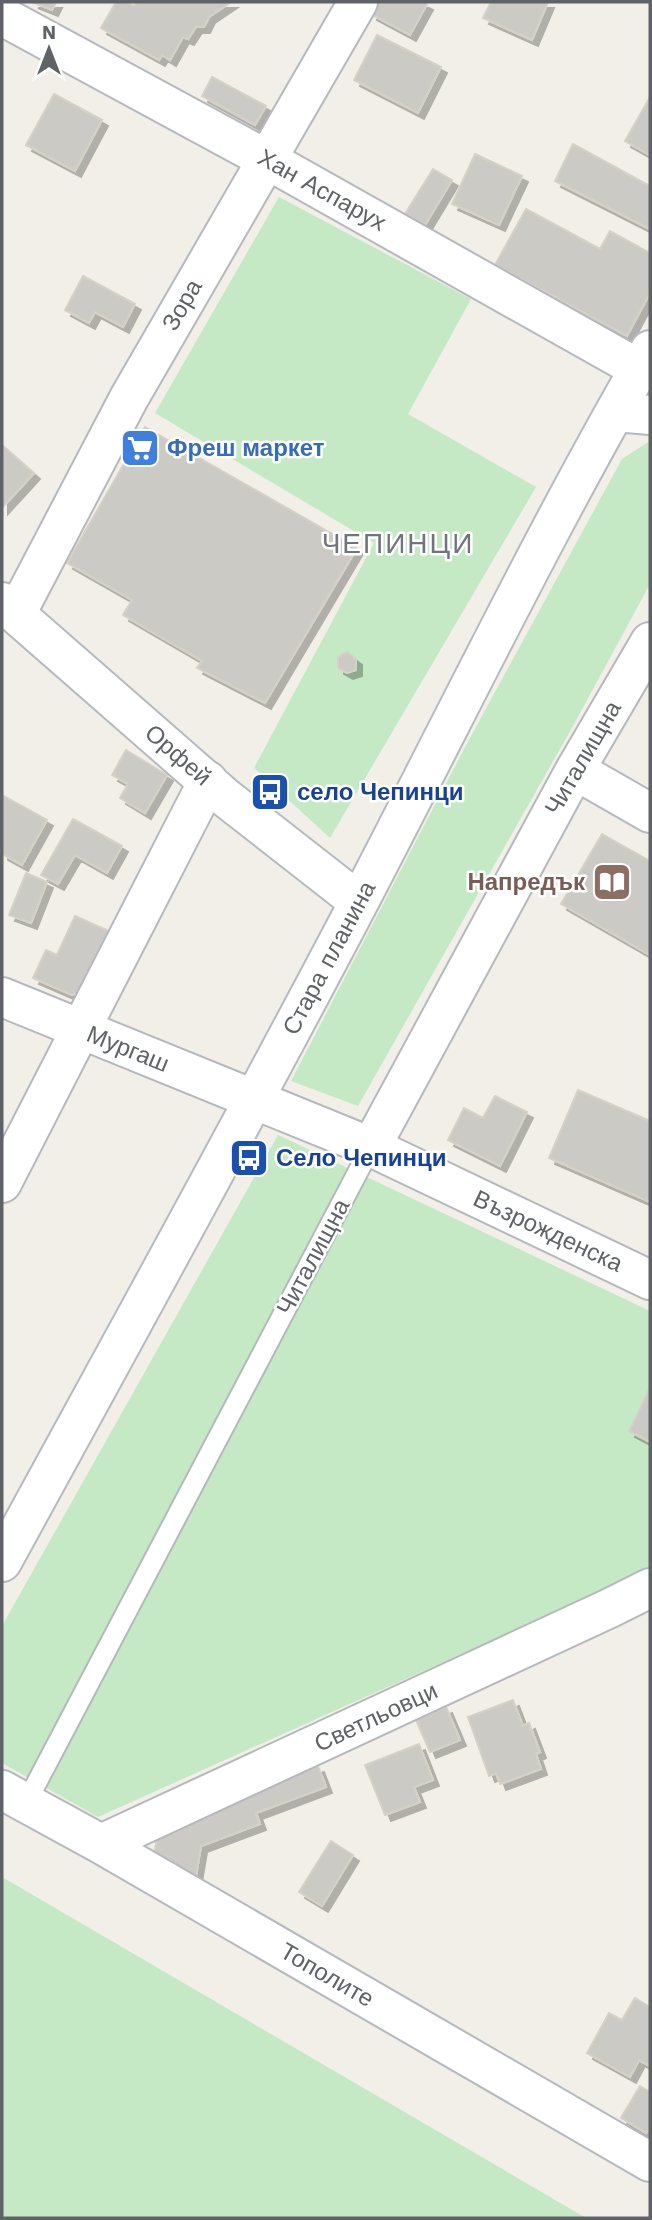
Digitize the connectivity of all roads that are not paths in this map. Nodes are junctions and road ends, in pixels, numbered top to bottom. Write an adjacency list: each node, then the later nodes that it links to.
1 (358, 2): 3 (street, Зора)
2 (2, 16): 3 (street, Хан Аспарух)
3 (266, 159): 4 (street, Хан Аспарух); 6 (street, Зора)
4 (645, 359): 5 (street, Стара планина)
5 (633, 413): 11 (street, Стара планина)
6 (9, 608): 9 (street, Орфей)
7 (650, 642): 8 (street, Читалищна)
8 (575, 770): 10 (street); 15 (street, Читалищна)
9 (208, 781): 11 (street, Орфей); 13 (street)
10 (650, 813)
11 (359, 902): 14 (street, Стара планина)
12 (2, 998): 13 (street, Мургаш)
13 (80, 1029): 14 (street, Мургаш); 16 (street)
14 (254, 1100): 15 (street, Възрожденска); 18 (street, Стара планина)
15 (371, 1147): 17 (street, Възрожденска); 20 (lane, Читалищна)
16 (2, 1183)
17 (650, 1280)
18 (2, 1562)
19 (644, 1598): 21 (street, Светльовци)
20 (14, 1797): 21 (street, Тополите)
21 (101, 1844): 22 (street, Тополите)
22 (650, 2162)

